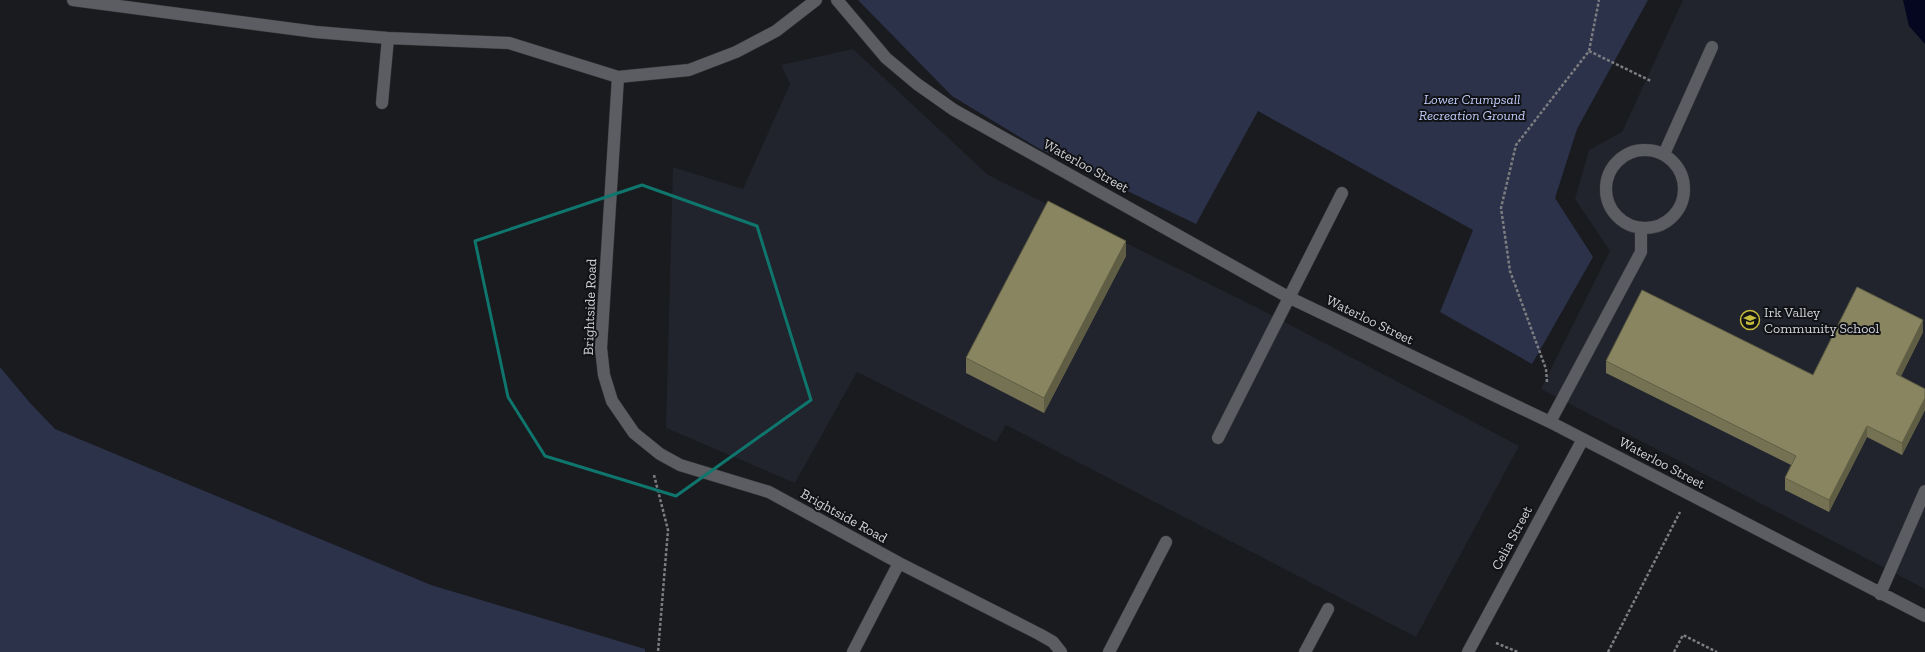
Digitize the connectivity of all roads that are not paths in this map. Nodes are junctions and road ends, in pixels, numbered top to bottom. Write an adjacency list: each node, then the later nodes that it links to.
1 (73, 0): 4 (street)
2 (816, 0): 6 (street)
3 (837, 0): 11 (street, Waterloo Street)
4 (388, 38): 6 (street); 7 (street)
5 (1712, 47): 8 (street)
6 (618, 78): 17 (street, Brightside Road)
7 (382, 103)
8 (1664, 154): 10 (street); 10 (street)
9 (1342, 193): 11 (street)
10 (1641, 228): 12 (street)
11 (1288, 297): 12 (street, Waterloo Street); 13 (street)
12 (1550, 422): 14 (street, Waterloo Street)
13 (1218, 438)
14 (1583, 439): 18 (street, Waterloo Street); 25 (street, Celia Street)
15 (1925, 491): 18 (street)
16 (1166, 542): 23 (street)
17 (899, 563): 21 (street); 22 (street, Brightside Road)
18 (1880, 594): 20 (street, Waterloo Street)
19 (1328, 609): 24 (street)
20 (1925, 616)
21 (853, 652)
22 (1061, 652)
23 (1109, 652)
24 (1305, 652)
25 (1468, 652)

